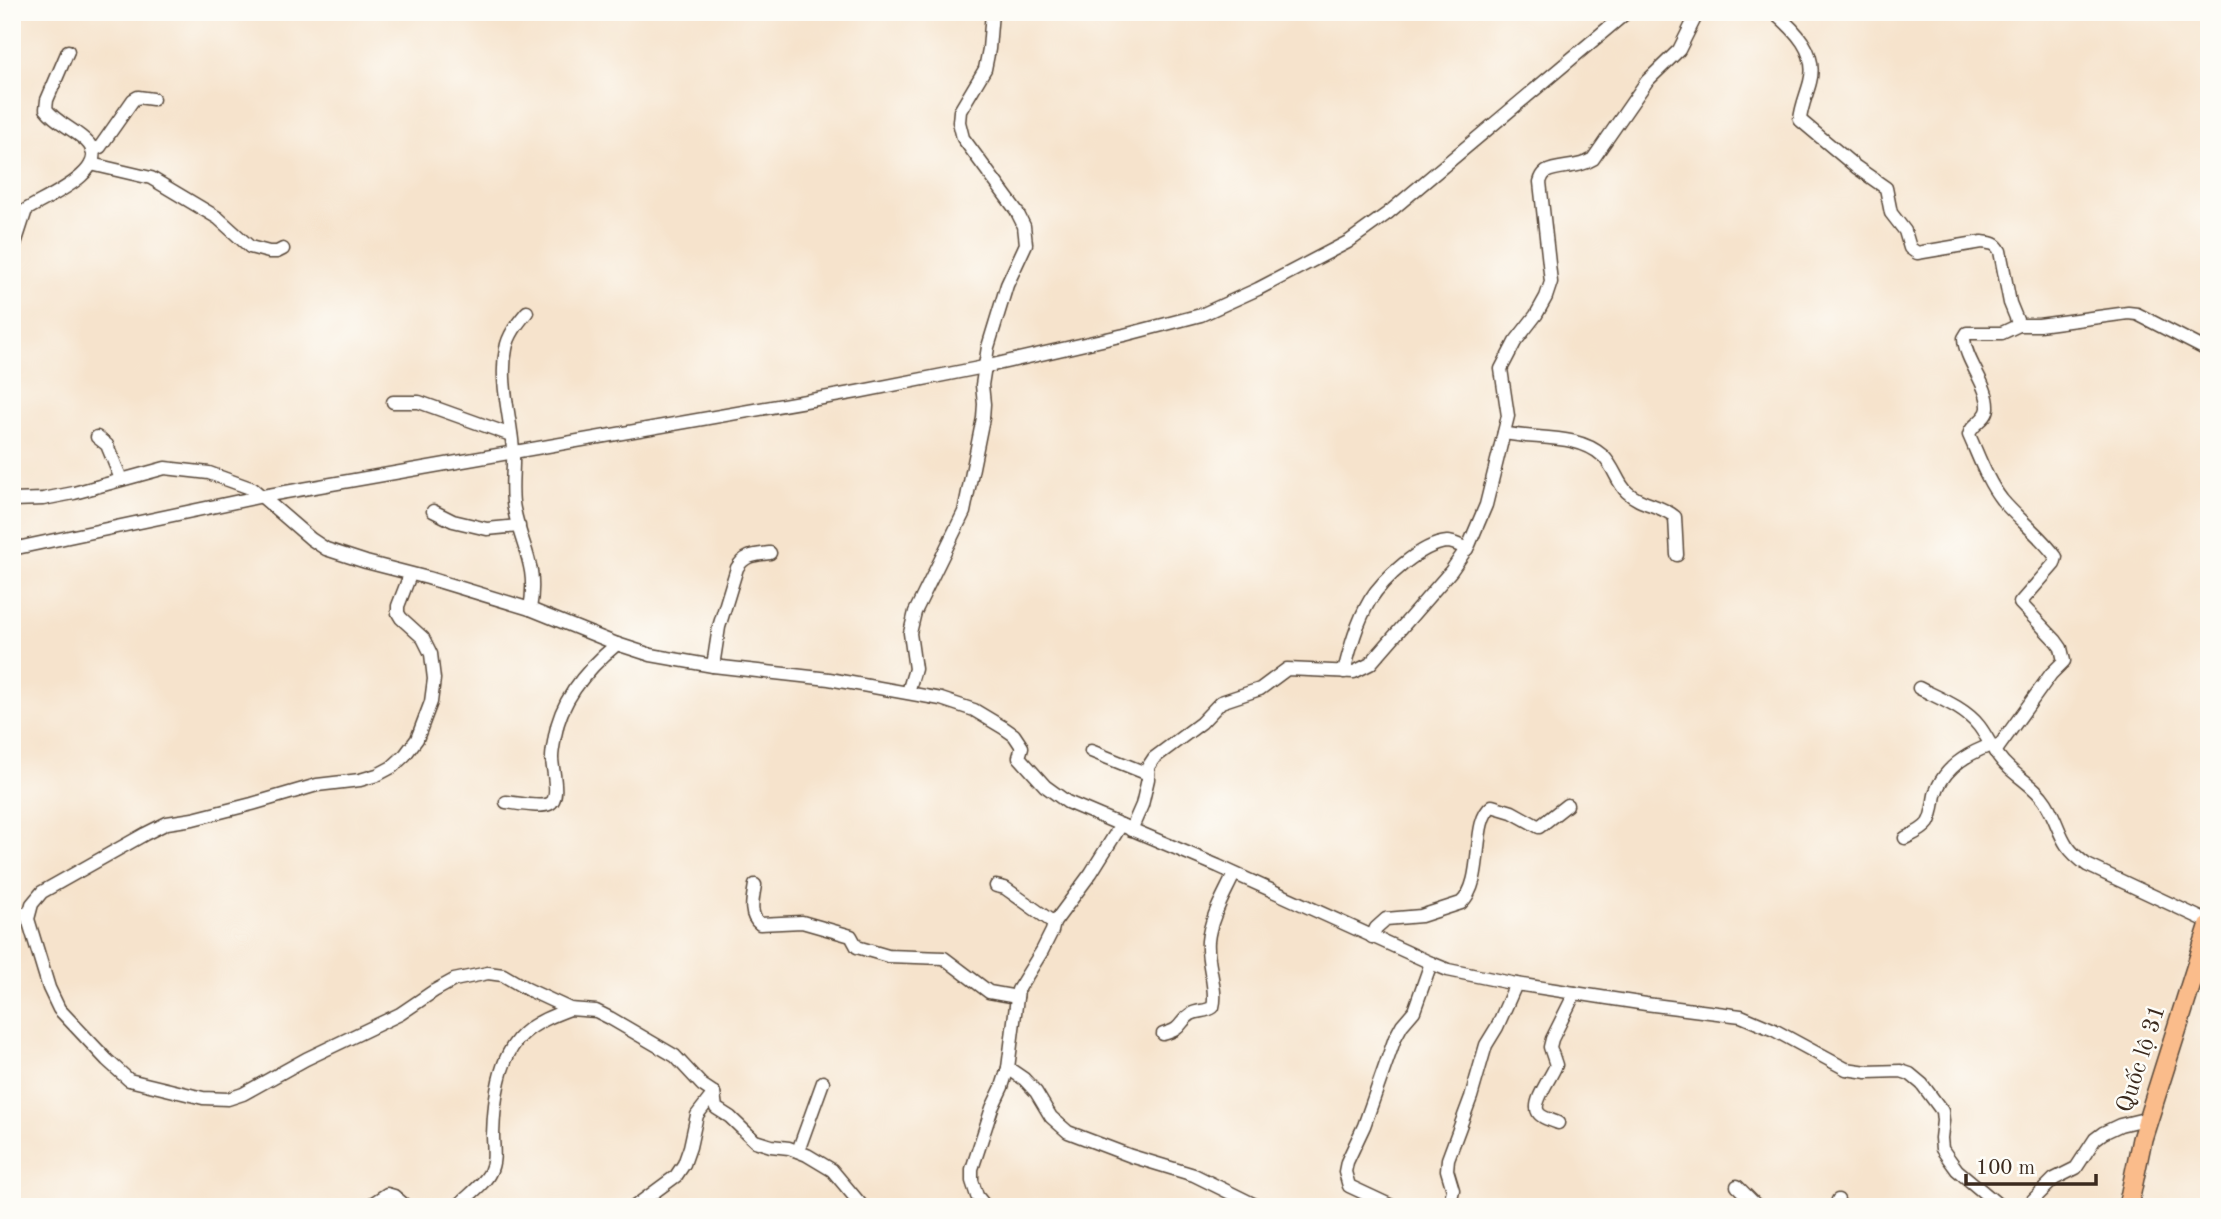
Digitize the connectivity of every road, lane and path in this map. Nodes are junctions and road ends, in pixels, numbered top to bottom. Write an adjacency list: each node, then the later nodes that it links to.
1 (992, 12): 13 (street)
2 (1628, 12): 13 (street)
3 (1698, 12): 15 (street)
4 (1774, 12): 11 (street)
5 (68, 51): 7 (street)
6 (153, 99): 7 (street)
7 (91, 157): 8 (street); 9 (street)
8 (283, 249)
9 (12, 253)
10 (527, 312): 16 (street)
11 (2019, 325): 12 (street); 35 (street)
12 (2209, 351)
13 (984, 367): 18 (street); 34 (street)
14 (393, 402): 16 (street)
15 (1504, 432): 25 (street); 27 (street)
16 (511, 435): 18 (street)
17 (97, 437): 19 (street)
18 (513, 451): 20 (street); 23 (street)
19 (121, 479): 20 (street); 21 (street)
20 (263, 496): 24 (street); 28 (street)
21 (12, 500)
22 (433, 512): 23 (street)
23 (519, 526): 29 (street)
24 (12, 549)
25 (1467, 549): 32 (street); 32 (street)
26 (770, 553): 31 (street)
27 (1677, 555)
28 (410, 575): 29 (street); 45 (street)
29 (530, 609): 30 (street)
30 (617, 644): 31 (street); 38 (street)
31 (713, 666): 34 (street)
32 (1344, 672): 37 (street)
33 (1919, 688): 35 (street)
34 (908, 692): 40 (street)
35 (1993, 748): 41 (street); 47 (street)
36 (1091, 751): 37 (street)
37 (1148, 774): 40 (street)
38 (506, 802)
39 (1567, 804): 50 (street)
40 (1126, 827): 42 (street); 48 (street)
41 (1905, 838)
42 (1234, 874): 50 (street); 56 (street)
43 (755, 885): 54 (street)
44 (996, 886): 48 (street)
45 (29, 913): 46 (street); 55 (street)
46 (12, 916)
47 (2209, 922)
48 (1054, 923): 54 (street)
49 (2209, 927): 60 (highway, Quốc lộ 31)
50 (1372, 937): 51 (street)
51 (1431, 963): 52 (street); 71 (street)
52 (1516, 984): 53 (street); 72 (street)
53 (1575, 993): 61 (street); 74 (street)
54 (1017, 997): 57 (street)
55 (570, 1009): 59 (street); 66 (street)
56 (1163, 1034)
57 (1008, 1068): 69 (street); 70 (street)
58 (823, 1082): 62 (street)
59 (714, 1093): 62 (street); 67 (street)
60 (2149, 1118): 75 (street); 76 (highway, Quốc lộ 31)
61 (1558, 1123)
62 (798, 1151): 68 (street)
63 (1737, 1186): 73 (street)
64 (367, 1207): 65 (street)
65 (407, 1207)
66 (457, 1207)
67 (634, 1207)
68 (863, 1207)
69 (986, 1207)
70 (1259, 1207)
71 (1394, 1207)
72 (1449, 1207)
73 (1758, 1207)
74 (2001, 1207)
75 (2026, 1207)
76 (2128, 1207)

